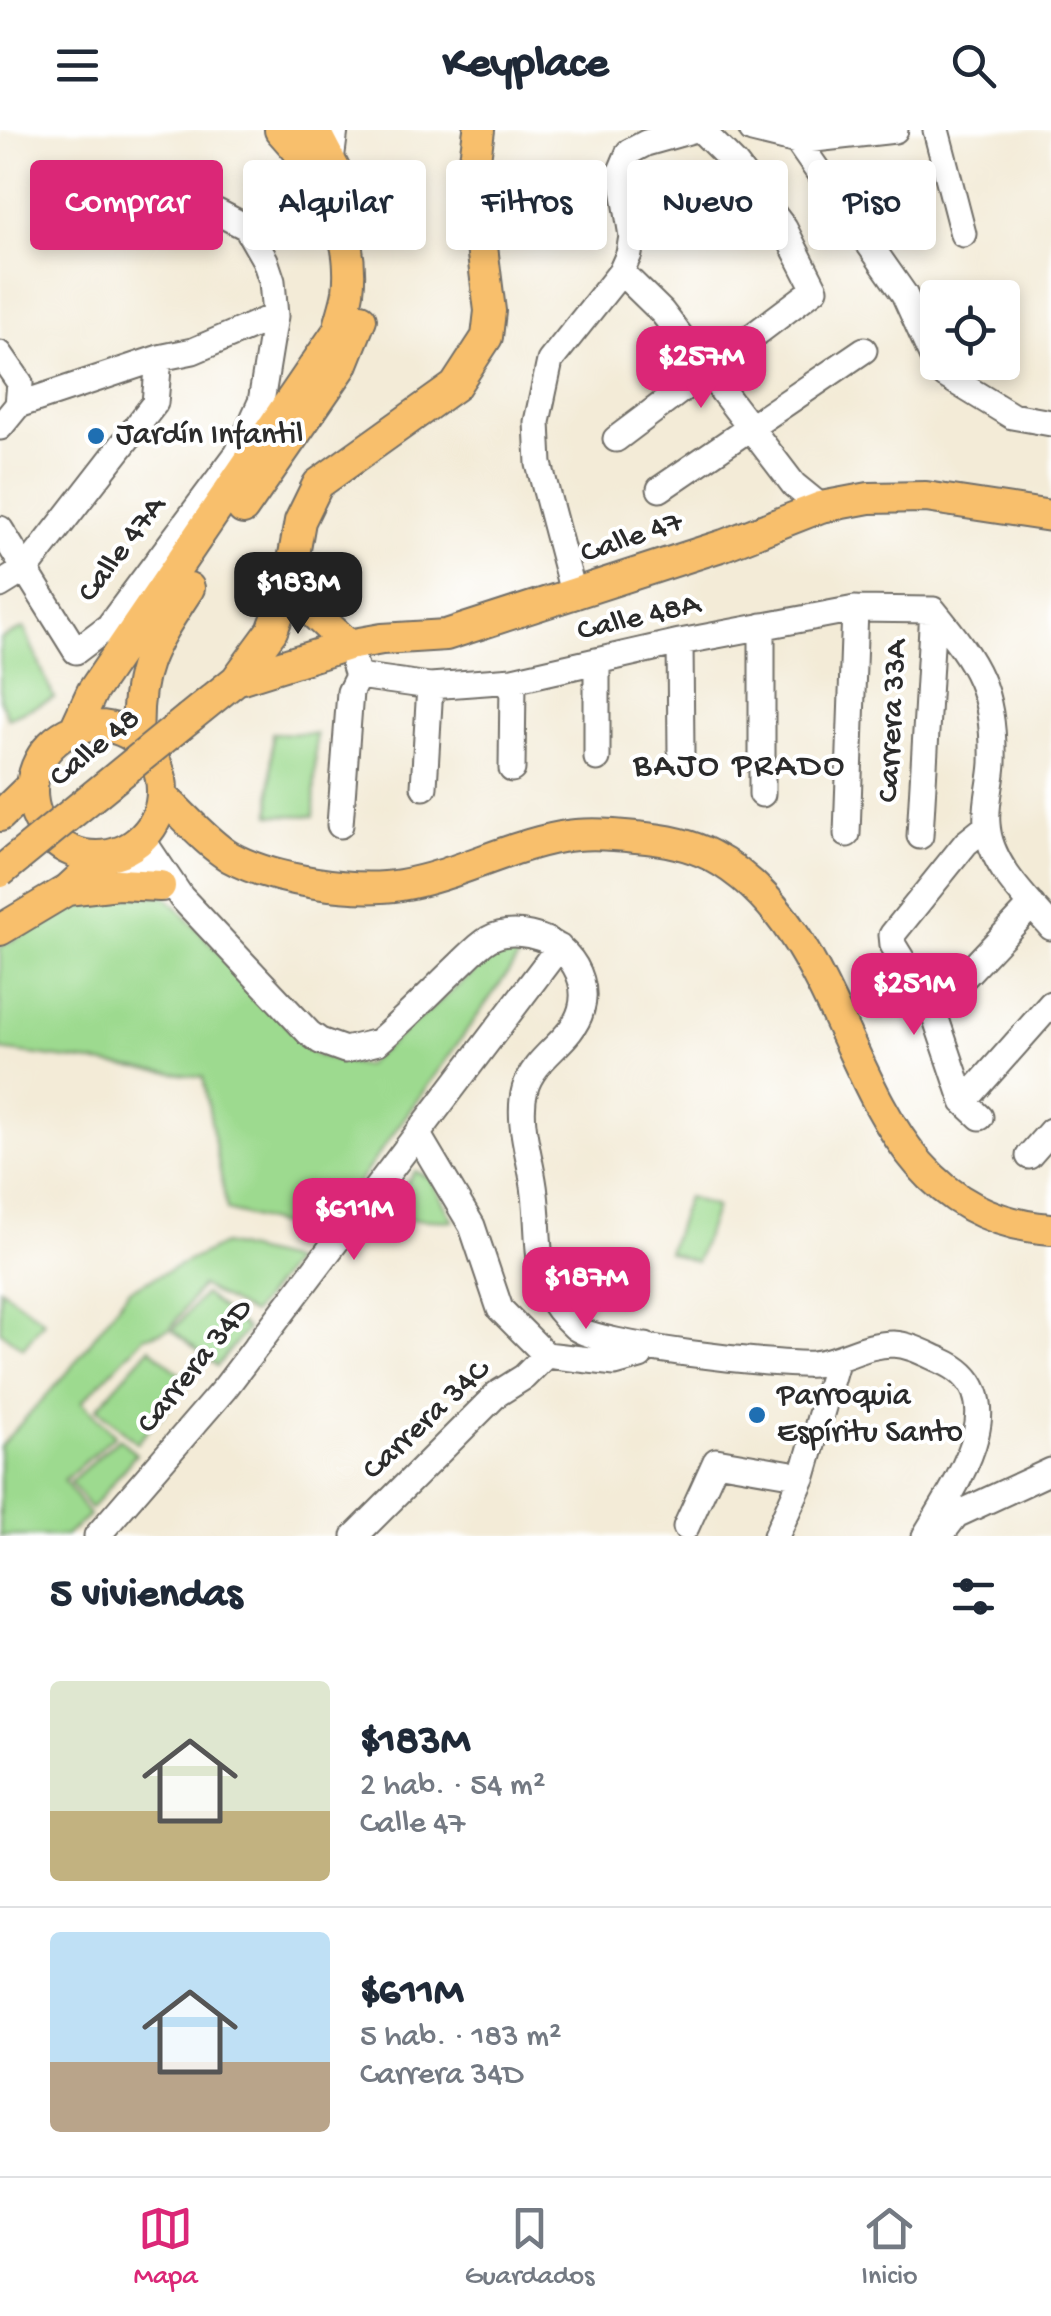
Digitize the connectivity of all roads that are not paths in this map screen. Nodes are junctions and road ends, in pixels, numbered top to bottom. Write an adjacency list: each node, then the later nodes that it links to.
1 (280, 130): 46 (main road)
2 (314, 130): 10 (main road)
3 (480, 130): 34 (main road)
4 (692, 130): 12 (street)
5 (701, 130): 11 (street)
6 (752, 130): 9 (street)
7 (894, 130): 9 (street)
8 (936, 130): 14 (street)
9 (798, 140): 24 (street)
10 (333, 145): 47 (main road)
11 (731, 160)
12 (627, 206)
13 (223, 215): 18 (street, Calle 47A)
14 (963, 234)
15 (788, 236): 22 (street)
16 (630, 250): 17 (street)
17 (621, 272): 22 (street); 35 (street)
18 (275, 316): 21 (street); 32 (street, Calle 47A)
19 (864, 350): 26 (street, Calle 47)
20 (0, 354): 23 (street)
21 (159, 358): 23 (street); 32 (street)
22 (704, 370): 26 (street); 27 (street)
23 (18, 405): 25 (street)
24 (1051, 423)
25 (0, 427)
26 (749, 427): 28 (street, Calle 47); 29 (street)
27 (616, 439)
28 (660, 489)
29 (820, 507): 30 (main road, Calle 47); 35 (main road, Calle 47)
30 (1051, 516)
31 (0, 529): 32 (street)
32 (26, 569): 33 (street)
33 (0, 585)
34 (288, 589): 40 (main road); 43 (main road)
35 (574, 596): 40 (main road, Calle 47)
36 (855, 609): 37 (street, Calle 48A); 38 (street, Calle 48A); 58 (street)
37 (934, 610): 57 (street); 59 (street, Carrera 33A)
38 (762, 626): 39 (street, Calle 48A); 53 (street)
39 (680, 642): 41 (street, Calle 48A); 48 (street)
40 (348, 645): 42 (street); 43 (main road, Calle 47)
41 (597, 662): 44 (street, Calle 48A); 49 (street)
42 (358, 676): 45 (street, Calle 48A); 56 (street)
43 (236, 680): 62 (main road, Calle 48, bridge)
44 (513, 680): 45 (street, Calle 48A); 50 (street)
45 (430, 686): 52 (street)
46 (74, 730): 47 (main road); 51 (main road)
47 (138, 742): 54 (main road)
48 (681, 754)
49 (597, 758)
50 (512, 769)
51 (32, 784): 55 (main road, Calle 48); 60 (main road)
52 (424, 787)
53 (762, 794)
54 (162, 796): 60 (main road); 61 (main road)
55 (0, 816)
56 (340, 825)
57 (986, 826): 65 (street); 70 (street)
58 (846, 834)
59 (920, 836)
60 (127, 845): 61 (main road); 63 (main road); 64 (street)
61 (230, 856): 74 (main road)
62 (0, 872)
63 (67, 890): 64 (main road); 67 (main road)
64 (171, 892): 68 (street)
65 (1032, 905): 66 (street); 70 (street)
66 (1051, 928)
67 (0, 930)
68 (559, 947): 72 (street, Carrera 34D); 75 (street)
69 (1051, 1004): 70 (street)
70 (934, 1010)
71 (1051, 1131): 73 (street)
72 (418, 1134): 76 (street); 82 (street, Carrera 34D)
73 (1030, 1156)
74 (1051, 1228)
75 (646, 1346): 76 (street); 77 (street)
76 (546, 1355): 83 (street, Carrera 34C)
77 (836, 1362): 79 (street); 85 (street)
78 (1051, 1471): 80 (street)
79 (804, 1476): 81 (street); 84 (street)
80 (948, 1526)
81 (686, 1527)
82 (97, 1536)
83 (355, 1536)
84 (776, 1536)
85 (925, 1536)

